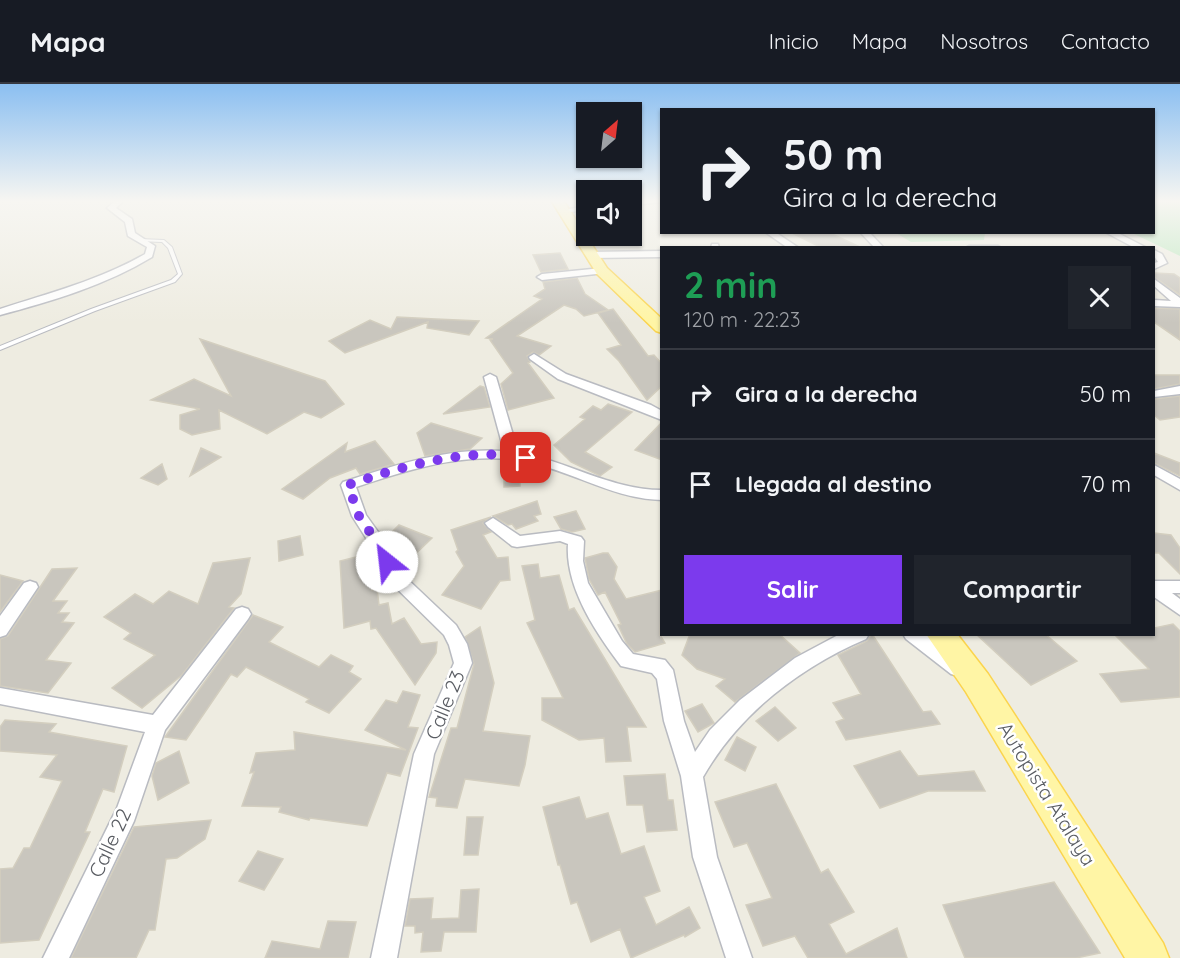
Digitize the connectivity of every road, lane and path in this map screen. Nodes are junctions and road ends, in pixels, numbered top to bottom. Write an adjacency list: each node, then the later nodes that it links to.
1 (141, 241): 13 (street)
2 (158, 241): 15 (lane)
3 (581, 241): 6 (main road)
4 (660, 254): 6 (street)
5 (1155, 254): 7 (street)
6 (590, 255): 8 (main road)
7 (1155, 266)
8 (602, 271): 9 (street); 14 (main road)
9 (542, 277)
10 (1155, 283): 12 (street)
11 (1155, 303): 12 (street)
12 (1180, 303)
13 (0, 312)
14 (660, 326)
15 (0, 348)
16 (534, 357): 20 (street)
17 (490, 376): 21 (street)
18 (1180, 390): 19 (street)
19 (1155, 394)
20 (660, 415)
21 (512, 455): 24 (street); 41 (street, Calle 23)
22 (1155, 470): 23 (street)
23 (1180, 485)
24 (660, 495)
25 (493, 523): 39 (street)
26 (30, 587): 32 (street)
27 (1180, 587): 28 (street)
28 (1155, 588)
29 (1155, 589): 30 (street)
30 (1180, 608)
31 (242, 614): 38 (street, Calle 22)
32 (0, 630)
33 (855, 636): 39 (street)
34 (915, 636): 36 (street)
35 (942, 636): 36 (main road, Autopista Atalaya)
36 (977, 683): 43 (main road, Autopista Atalaya)
37 (0, 696): 38 (street)
38 (157, 725): 40 (street, Calle 22)
39 (692, 776): 42 (street)
40 (56, 958)
41 (384, 958)
42 (739, 958)
43 (1148, 958)

